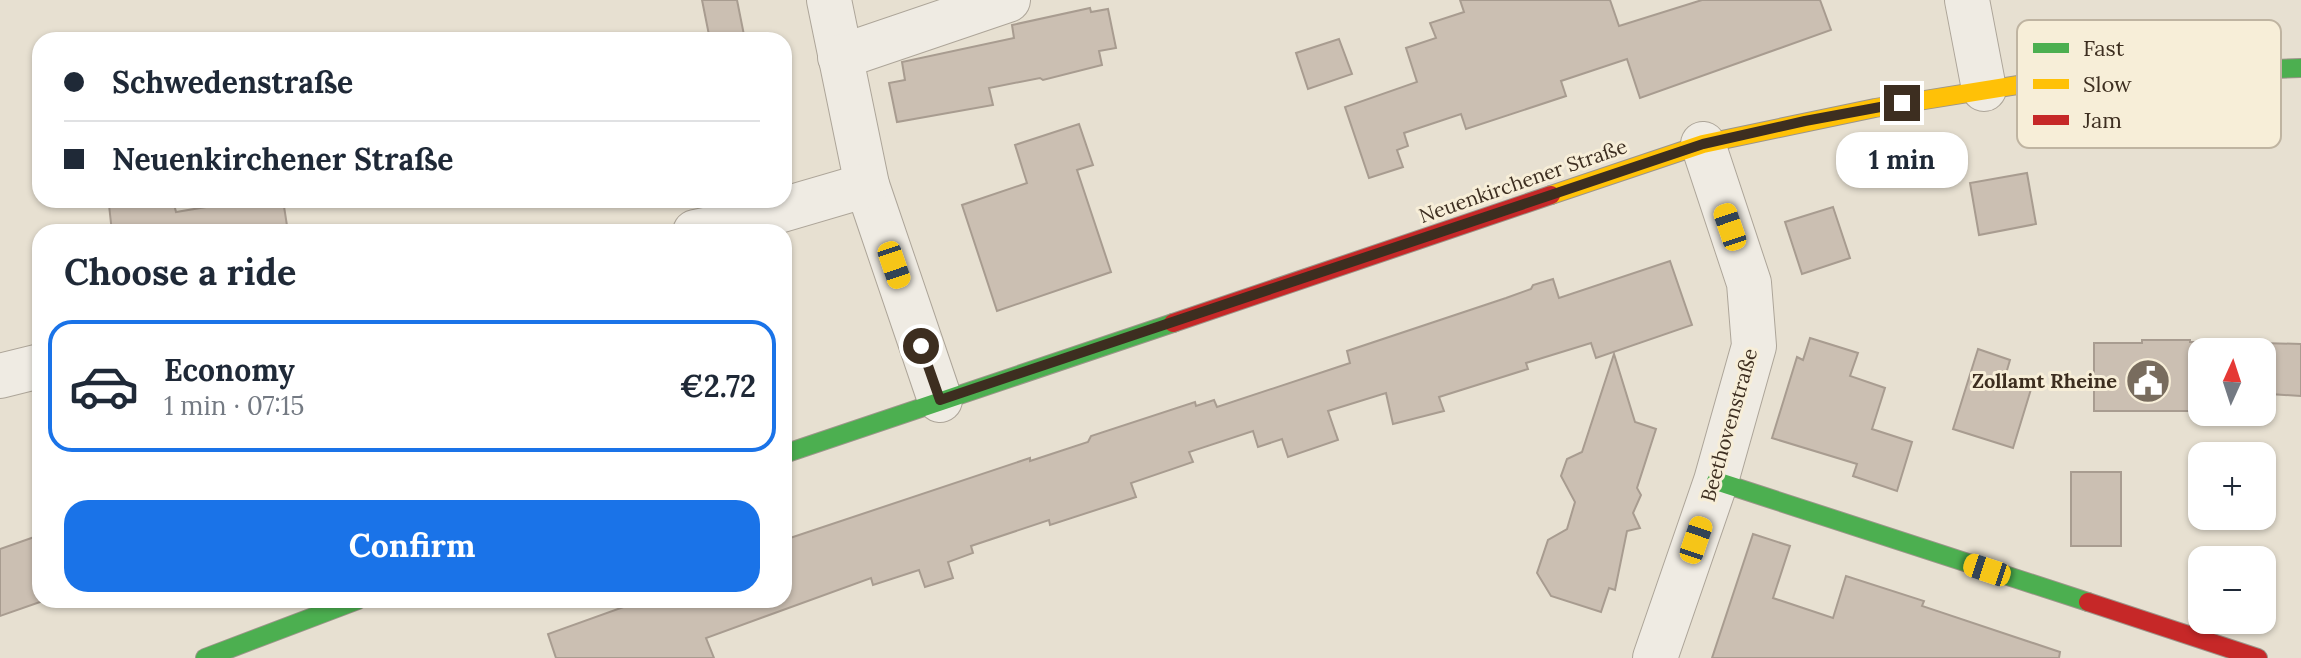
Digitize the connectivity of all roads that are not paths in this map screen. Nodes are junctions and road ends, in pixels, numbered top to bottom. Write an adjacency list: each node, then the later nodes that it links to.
1 (829, 0): 4 (street)
2 (1008, 0): 4 (street)
3 (1967, 0): 8 (street)
4 (840, 57): 10 (street)
5 (2301, 68): 6 (street, Neuenkirchener Straße)
6 (2281, 69)
7 (2017, 84): 8 (street, Neuenkirchener Straße)
8 (1984, 89): 9 (street, Neuenkirchener Straße)
9 (1703, 144): 16 (street, Neuenkirchener Straße); 18 (street, Beethovenstraße)
10 (867, 185): 11 (street); 16 (street)
11 (792, 207)
12 (789, 208): 13 (street)
13 (734, 224)
14 (32, 368): 15 (street)
15 (0, 376)
16 (940, 400): 17 (street, Neuenkirchener Straße)
17 (792, 451)
18 (1716, 481): 21 (street, Beethovenstraße); 22 (street)
19 (337, 608): 20 (street)
20 (205, 658)
21 (1655, 658)
22 (2258, 658)

